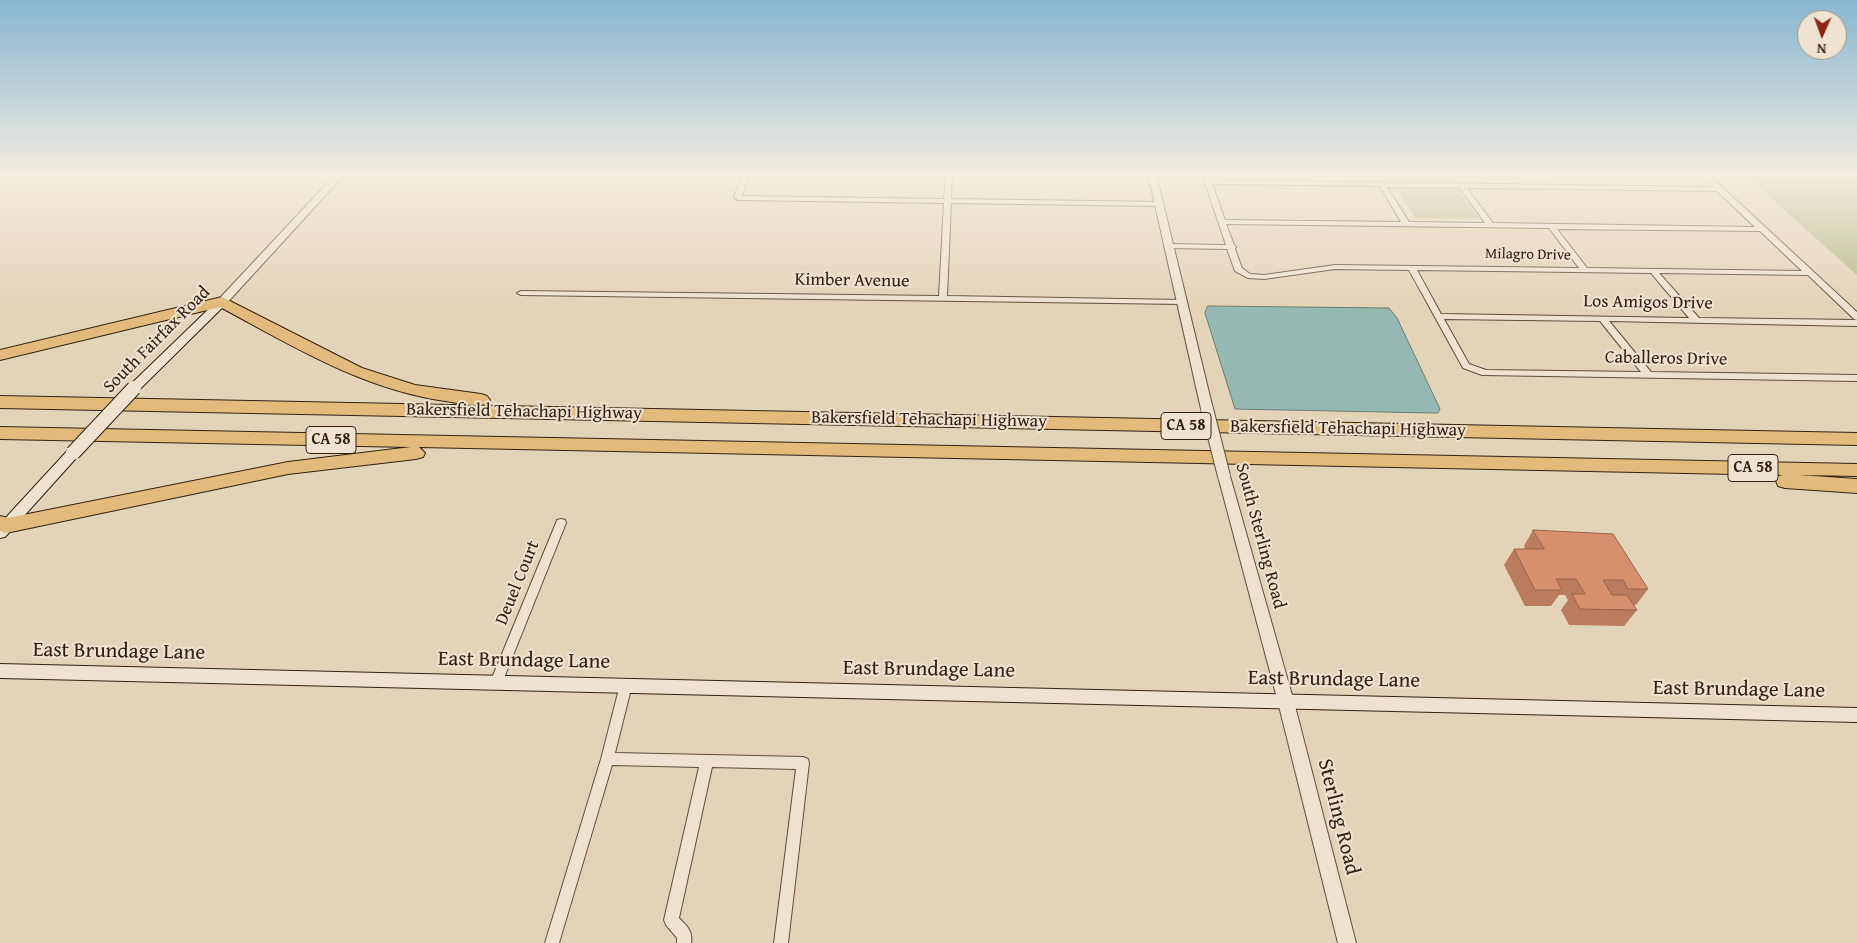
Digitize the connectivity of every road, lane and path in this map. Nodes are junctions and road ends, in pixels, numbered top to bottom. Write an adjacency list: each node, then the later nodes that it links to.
1 (300, 218): 21 (street, South Fairfax Road)
2 (946, 218): 20 (street)
3 (1162, 218): 13 (street, South Sterling Road)
4 (1221, 218): 8 (street)
5 (1402, 218): 9 (street)
6 (1485, 218): 10 (street)
7 (1749, 218): 12 (street)
8 (1222, 222): 9 (street); 14 (street)
9 (1406, 224): 10 (street)
10 (1490, 225): 11 (street)
11 (1551, 226): 12 (street); 16 (street)
12 (1761, 229): 18 (street)
13 (1169, 246): 14 (street); 22 (street, South Sterling Road)
14 (1232, 247): 15 (street, Milagro Drive)
15 (1411, 267): 16 (street, Milagro Drive); 23 (street)
16 (1585, 270): 17 (street, Milagro Drive)
17 (1653, 271): 18 (street, Milagro Drive); 26 (street)
18 (1810, 273): 24 (street)
19 (521, 293): 20 (street, Kimber Avenue)
20 (943, 299): 22 (street, Kimber Avenue)
21 (222, 302): 28 (highway); 32 (highway); 42 (main road, South Fairfax Road, bridge)
22 (1183, 302): 46 (street, South Sterling Road, bridge)
23 (1438, 316): 25 (street, Los Amigos Drive); 29 (street, Caballeros Drive)
24 (1857, 317)
25 (1602, 318): 26 (street, Los Amigos Drive); 29 (street)
26 (1696, 320): 27 (street, Los Amigos Drive)
27 (1857, 323)
28 (0, 356)
29 (1649, 376): 30 (street, Caballeros Drive)
30 (1857, 378)
31 (0, 402): 32 (highway, Bakersfield Tehachapi Highway / CA 58)
32 (629, 414): 35 (highway, Bakersfield Tehachapi Highway / CA 58)
33 (1857, 431): 35 (highway)
34 (0, 434): 37 (highway, Bakersfield Tehachapi Highway / CA 58)
35 (1743, 437): 36 (highway, Bakersfield Tehachapi Highway / CA 58)
36 (1857, 439)
37 (662, 447): 38 (highway, Bakersfield Tehachapi Highway / CA 58); 42 (highway)
38 (1649, 466): 39 (highway, Bakersfield Tehachapi Highway / CA 58); 40 (highway)
39 (1857, 470)
40 (1857, 486)
41 (561, 523): 44 (street, Deuel Court)
42 (2, 527)
43 (0, 671): 44 (main road, East Brundage Lane)
44 (496, 683): 45 (main road, East Brundage Lane)
45 (626, 685): 46 (main road, East Brundage Lane); 48 (street)
46 (1286, 702): 47 (main road, East Brundage Lane); 53 (street, Sterling Road)
47 (1857, 715)
48 (607, 759): 49 (street); 50 (street)
49 (707, 762): 51 (street); 52 (street)
50 (552, 943)
51 (684, 943)
52 (781, 943)
53 (1347, 943)

